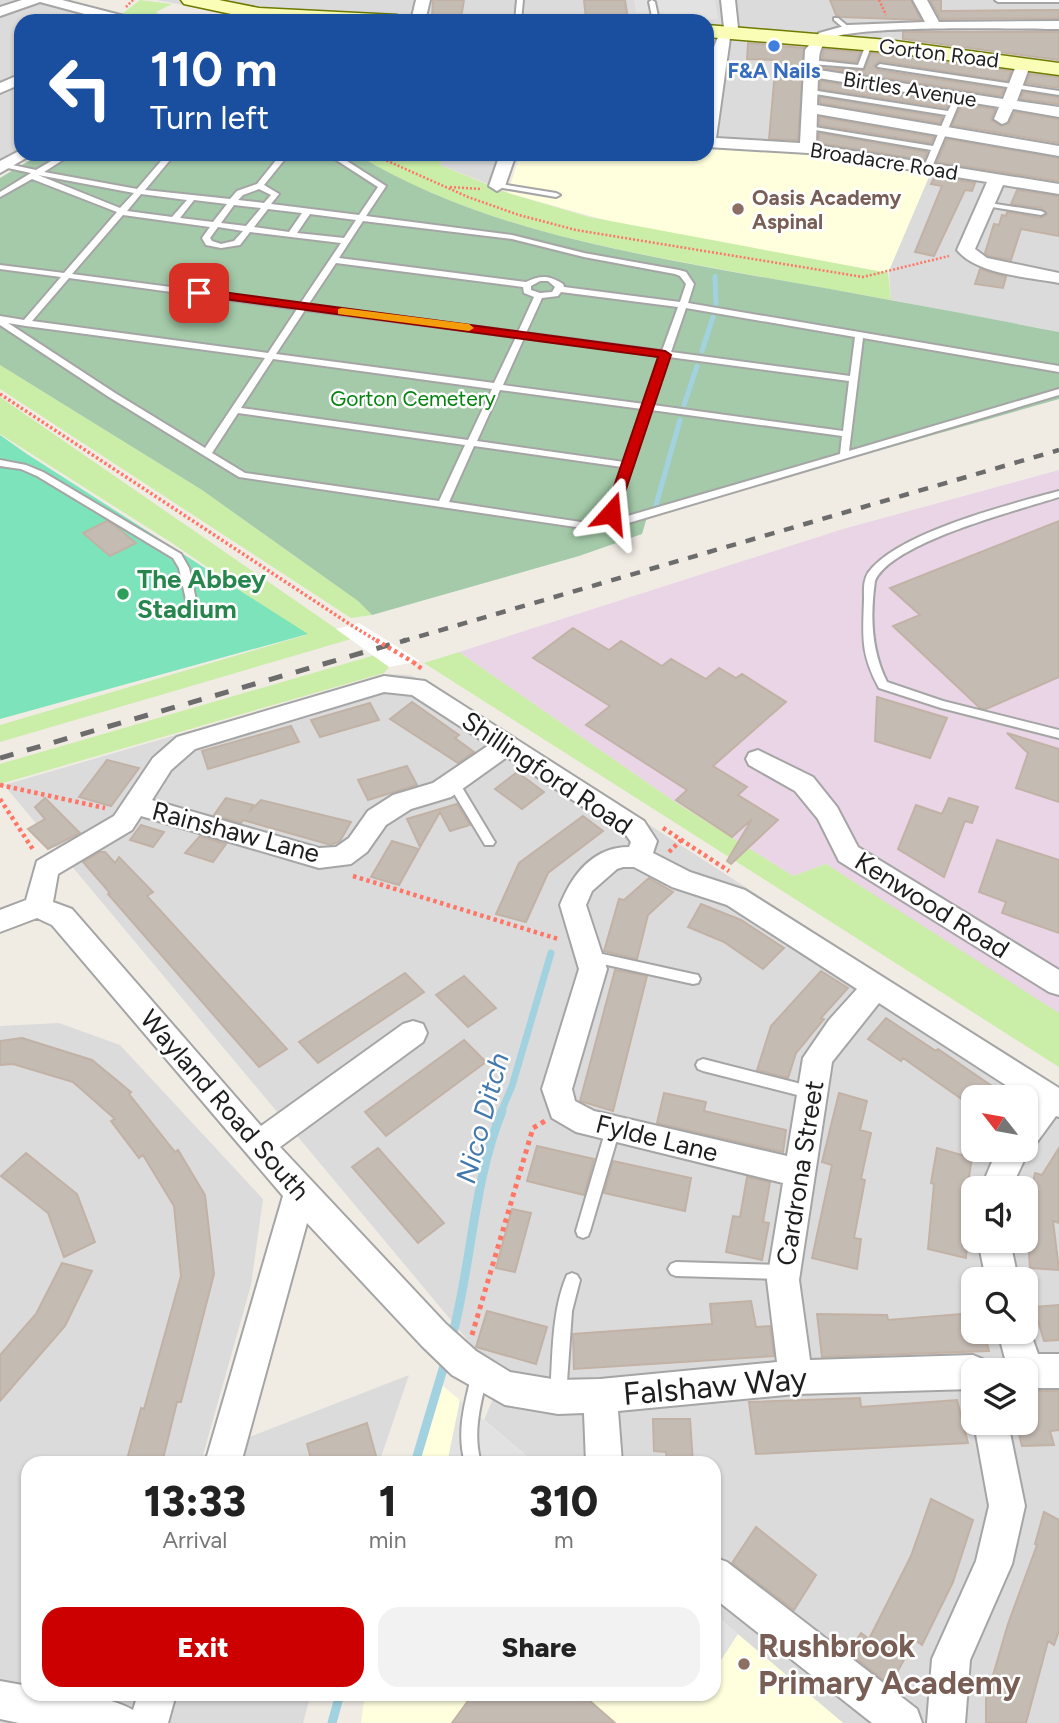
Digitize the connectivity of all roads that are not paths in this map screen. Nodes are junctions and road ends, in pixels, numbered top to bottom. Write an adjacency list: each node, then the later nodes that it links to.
1 (35, 0): 9 (street)
2 (46, 0): 10 (street)
3 (727, 0): 15 (street)
4 (920, 0): 14 (street)
5 (998, 0): 7 (lane)
6 (197, 1): 11 (main road)
7 (1059, 1)
8 (652, 2): 12 (lane)
9 (0, 12)
10 (100, 14)
11 (259, 14)
12 (655, 14)
13 (1059, 25): 14 (street)
14 (934, 26): 17 (street)
15 (716, 32): 16 (main road, Gorton Road); 18 (street)
16 (819, 39): 17 (main road, Gorton Road); 17 (street); 20 (street)
17 (886, 39): 19 (main road, Gorton Road); 20 (lane)
18 (714, 56)
19 (1024, 63): 22 (main road, Gorton Road); 23 (street)
20 (812, 65): 25 (street, Birtles Avenue); 26 (street)
21 (880, 66): 23 (lane)
22 (1059, 69)
23 (1015, 86): 24 (lane); 27 (street)
24 (1059, 93)
25 (958, 96): 27 (street, Birtles Avenue); 29 (lane)
26 (810, 100): 29 (lane); 30 (street); 31 (street)
27 (1008, 104): 28 (street, Birtles Avenue); 36 (street)
28 (1059, 112)
29 (950, 114): 31 (lane)
30 (808, 128): 33 (street); 34 (lane)
31 (943, 131): 34 (lane); 36 (street)
32 (714, 142): 33 (street, Broadacre Road)
33 (808, 148): 43 (street, Broadacre Road)
34 (936, 149): 43 (lane)
35 (1059, 150): 36 (street)
36 (986, 157): 43 (street, Broadacre Road); 45 (street, Broadacre Road)
37 (57, 161): 44 (lane)
38 (165, 161): 49 (lane)
39 (280, 161): 46 (lane)
40 (342, 161): 59 (lane)
41 (505, 161): 47 (street)
42 (2, 165): 44 (lane)
43 (928, 167)
44 (34, 175): 49 (lane); 50 (lane); 56 (lane)
45 (997, 178): 48 (street, Broadacre Road); 54 (street)
46 (260, 186): 53 (lane); 55 (lane)
47 (493, 186): 51 (lane)
48 (1059, 189)
49 (140, 190): 52 (lane); 56 (lane)
50 (0, 195)
51 (556, 195)
52 (192, 198): 53 (lane); 60 (lane)
53 (232, 202): 55 (lane); 61 (lane)
54 (986, 204): 58 (lane); 68 (street)
55 (266, 206): 57 (lane); 62 (lane)
56 (122, 212): 60 (lane); 67 (lane)
57 (307, 212): 59 (lane); 63 (lane)
58 (1041, 213)
59 (362, 217): 64 (lane); 72 (lane)
60 (174, 220): 61 (lane)
61 (214, 225): 62 (lane); 62 (lane)
62 (248, 230): 63 (lane)
63 (291, 235): 64 (lane)
64 (346, 241): 65 (lane)
65 (334, 260): 69 (lane); 73 (lane)
66 (0, 267): 67 (lane)
67 (67, 275): 73 (lane); 75 (lane)
68 (1059, 278)
69 (527, 285): 70 (lane); 71 (lane)
70 (560, 289): 71 (lane); 72 (lane)
71 (539, 296): 76 (lane)
72 (682, 304): 77 (lane); 78 (lane)
73 (304, 306): 76 (lane); 79 (lane)
74 (0, 320): 75 (lane); 88 (lane)
75 (26, 323): 79 (lane)
76 (522, 335): 78 (lane); 82 (lane)
77 (859, 335): 80 (lane); 81 (lane)
78 (665, 355): 81 (lane); 84 (lane)
79 (272, 356): 82 (lane); 85 (lane)
80 (1058, 369)
81 (853, 379): 86 (lane)
82 (497, 387): 84 (lane); 87 (lane)
83 (1059, 392): 89 (lane)
84 (648, 408): 86 (lane); 91 (lane)
85 (237, 410): 87 (lane); 88 (lane)
86 (846, 434): 89 (lane)
87 (472, 443): 91 (lane); 93 (lane)
88 (207, 453): 93 (lane)
89 (844, 456): 94 (lane)
90 (0, 463): 95 (lane)
91 (626, 466): 94 (lane)
92 (1059, 494): 96 (lane)
93 (443, 504): 94 (lane)
94 (596, 527)
95 (193, 609)
96 (1059, 734)
97 (507, 745): 99 (street, Rainshaw Lane); 100 (street, Shillingford Road); 102 (street, Shillingford Road)
98 (758, 759): 107 (street, Kenwood Road)
99 (453, 782): 100 (street, Rainshaw Lane); 101 (lane)
100 (134, 809): 103 (street, Shillingford Road)
101 (489, 842)
102 (638, 857): 105 (street, Fylde Lane); 108 (street, Shillingford Road)
103 (38, 907): 104 (street); 115 (street, Wayland Road South)
104 (2, 920)
105 (587, 952): 106 (lane); 114 (street, Fylde Lane)
106 (693, 979)
107 (1059, 984)
108 (875, 989): 111 (street, Cardrona Street); 112 (street, Shillingford Road)
109 (413, 1033): 115 (street)
110 (703, 1065): 111 (lane)
111 (813, 1093): 116 (street, Cardrona Street)
112 (1055, 1102): 113 (street)
113 (1038, 1120)
114 (613, 1129): 116 (street, Fylde Lane); 118 (lane)
115 (259, 1145): 117 (street, Wayland Road South)
116 (800, 1173): 120 (street, Cardrona Street)
117 (300, 1193): 125 (street, Wayland Road South); 130 (street)
118 (583, 1231)
119 (676, 1269): 120 (lane)
120 (785, 1272): 126 (street, Cardrona Street)
121 (572, 1280): 128 (lane)
122 (1038, 1371): 123 (street)
123 (1059, 1371)
124 (961, 1373): 126 (street, Falshaw Way)
125 (483, 1375): 128 (street, Falshaw Way); 131 (lane)
126 (796, 1377): 127 (street, Falshaw Way)
127 (600, 1396): 128 (street, Falshaw Way); 132 (street)
128 (558, 1397)
129 (993, 1435): 139 (street)
130 (225, 1456)
131 (470, 1456)
132 (604, 1456)
133 (721, 1580): 138 (street)
134 (0, 1700): 136 (street)
135 (155, 1701): 137 (street)
136 (119, 1723)
137 (149, 1723)
138 (903, 1723)
139 (946, 1723)

